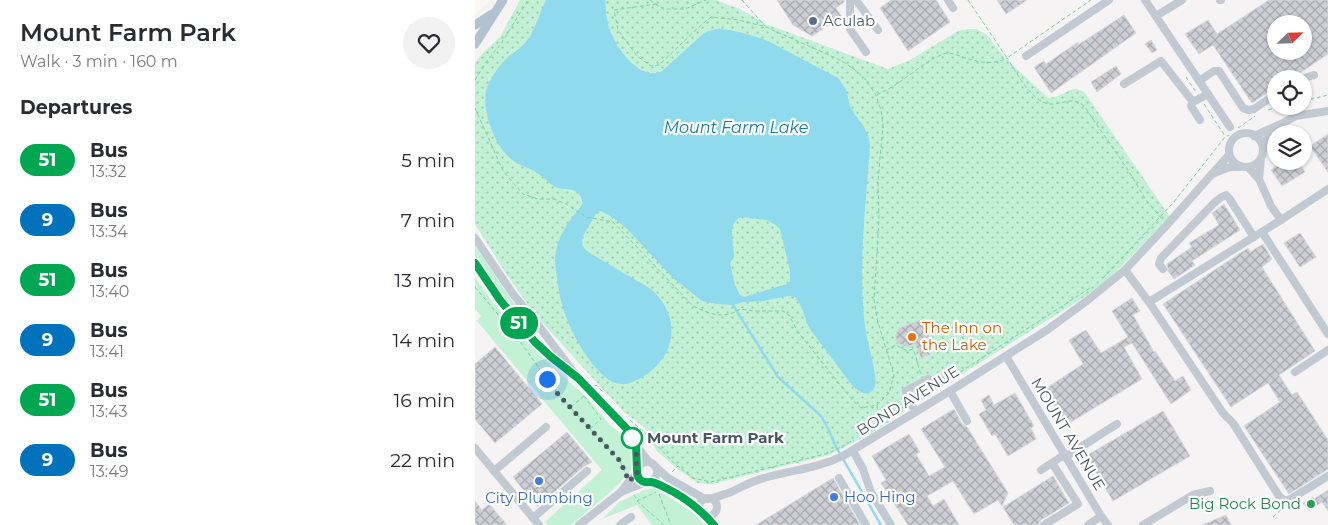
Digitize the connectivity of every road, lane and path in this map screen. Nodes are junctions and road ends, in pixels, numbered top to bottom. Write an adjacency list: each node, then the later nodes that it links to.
1 (503, 0): 16 (main road)
2 (527, 0): 25 (path)
3 (650, 0): 14 (path)
4 (706, 0): 14 (path)
5 (742, 0): 19 (path)
6 (850, 0): 22 (street)
7 (857, 0): 20 (street)
8 (948, 0): 15 (street)
9 (968, 0): 24 (path)
10 (1091, 0): 24 (path)
11 (1109, 0): 23 (street)
12 (1145, 0): 17 (street)
13 (1182, 0): 17 (street)
14 (656, 4): 19 (path)
15 (953, 8)
16 (495, 12): 18 (main road); 21 (main road)
17 (1156, 16): 26 (street)
18 (475, 25)
19 (766, 27): 29 (path)
20 (878, 30)
21 (475, 44)
22 (866, 52)
23 (1026, 56)
24 (1007, 58): 29 (path); 47 (path)
25 (475, 80)
26 (1199, 81): 28 (street); 32 (street)
27 (1124, 84): 33 (street)
28 (1208, 94): 33 (street); 39 (street)
29 (876, 95): 60 (path)
30 (1328, 95): 31 (path)
31 (1312, 99)
32 (1267, 100)
33 (1193, 102): 37 (street)
34 (475, 108): 68 (path)
35 (1328, 111): 38 (street)
36 (1258, 115): 39 (path)
37 (1200, 120)
38 (1281, 124): 40 (street); 42 (street)
39 (1234, 131): 40 (street); 41 (street); 47 (path)
40 (1254, 136): 42 (street)
41 (1229, 154): 43 (street); 44 (street, BOND AVENUE)
42 (1262, 154): 43 (street); 45 (street)
43 (1245, 167): 44 (street); 45 (street)
44 (1212, 174): 54 (street, BOND AVENUE)
45 (1259, 179): 48 (street)
46 (1328, 189): 48 (street)
47 (1161, 217): 55 (path)
48 (1281, 220): 49 (street)
49 (1262, 232): 50 (street); 59 (street)
50 (1254, 237): 53 (street); 58 (street)
51 (475, 238): 64 (street)
52 (475, 264): 64 (street)
53 (1163, 269)
54 (1125, 270): 58 (street); 62 (street, BOND AVENUE)
55 (1103, 277)
56 (475, 287): 74 (path)
57 (1089, 289): 69 (path)
58 (1149, 302): 87 (street)
59 (1328, 334)
60 (886, 350): 65 (path); 68 (path)
61 (1328, 350): 63 (street)
62 (1006, 356): 66 (street, BOND AVENUE); 79 (street, MOUNT AVENUE)
63 (1295, 372)
64 (578, 378): 76 (street)
65 (926, 380): 69 (street)
66 (950, 391): 69 (street, BOND AVENUE); 70 (street)
67 (584, 396): 74 (path)
68 (877, 405): 72 (path)
69 (913, 408): 78 (street, BOND AVENUE)
70 (967, 421)
71 (1117, 424): 79 (street)
72 (879, 426)
73 (546, 427): 84 (street)
74 (591, 429): 91 (path)
75 (855, 439): 88 (path)
76 (636, 444): 80 (street); 86 (street)
77 (475, 448): 84 (street)
78 (853, 451): 93 (street, BOND AVENUE); 113 (street)
79 (1065, 456): 81 (street); 94 (street, MOUNT AVENUE)
80 (649, 462): 82 (street); 86 (street)
81 (1052, 463): 83 (street); 97 (street)
82 (657, 468): 88 (street); 90 (street)
83 (1041, 470)
84 (494, 471): 104 (street)
85 (587, 471): 104 (street)
86 (637, 471): 90 (street); 91 (street)
87 (1328, 476)
88 (668, 478): 95 (street)
89 (839, 478): 112 (street)
90 (648, 482): 91 (street); 100 (street)
91 (631, 485): 96 (path); 106 (street)
92 (1210, 491): 117 (street)
93 (730, 493): 95 (street, BOND AVENUE); 99 (street, BOND AVENUE)
94 (1090, 497): 97 (street); 101 (street, MOUNT AVENUE)
95 (707, 499): 99 (street); 100 (street)
96 (637, 501): 108 (path); 109 (path)
97 (1078, 504): 114 (street)
98 (1283, 508): 103 (path)
99 (716, 510): 100 (street); 111 (street)
100 (704, 514): 110 (street)
101 (1101, 516): 115 (street); 116 (street, MOUNT AVENUE)
102 (631, 517): 107 (street)
103 (1273, 517)
104 (533, 518): 105 (street)
105 (539, 525)
106 (579, 525)
107 (620, 525)
108 (664, 525)
109 (671, 525)
110 (714, 525)
111 (719, 525)
112 (866, 525)
113 (891, 525)
114 (1045, 525)
115 (1088, 525)
116 (1108, 525)
117 (1143, 525)

